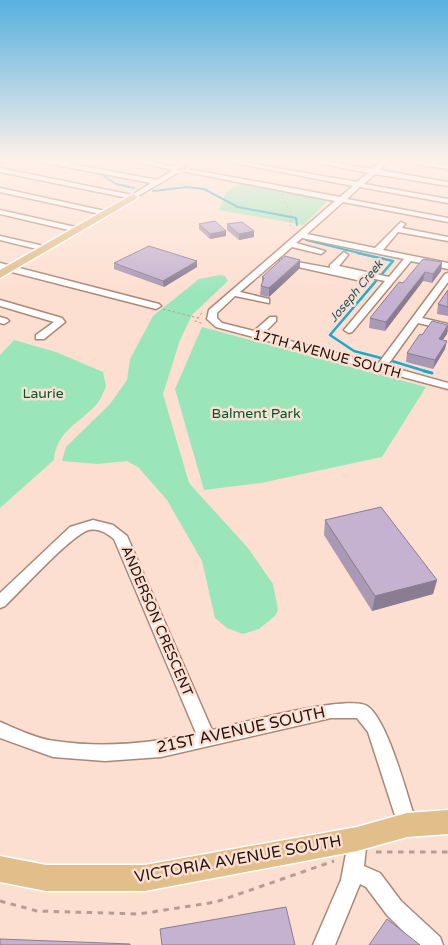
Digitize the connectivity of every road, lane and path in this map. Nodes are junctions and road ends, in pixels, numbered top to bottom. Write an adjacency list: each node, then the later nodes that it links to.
1 (64, 204): 7 (street)
2 (121, 204): 7 (main road)
3 (287, 204): 12 (path)
4 (336, 204): 12 (street)
5 (363, 204): 8 (street)
6 (0, 212): 11 (street)
7 (105, 213): 11 (main road)
8 (411, 213): 9 (street); 10 (street)
9 (448, 220)
10 (397, 229): 14 (street); 18 (street)
11 (77, 230): 16 (main road)
12 (298, 233): 15 (street); 18 (street)
13 (0, 238): 16 (street)
14 (448, 239)
15 (289, 244): 17 (street); 21 (street)
16 (45, 249): 24 (main road)
17 (321, 251)
18 (377, 251): 20 (street)
19 (344, 255): 28 (street)
20 (410, 257): 23 (street); 28 (street)
21 (273, 258): 27 (street); 29 (street)
22 (0, 266): 24 (street)
23 (448, 266)
24 (11, 269): 25 (main road); 33 (street)
25 (0, 275)
26 (448, 276): 38 (street)
27 (357, 278)
28 (391, 280): 41 (street)
29 (233, 293): 30 (street); 39 (street)
30 (266, 301)
31 (0, 303): 32 (street)
32 (11, 306): 35 (street); 43 (street)
33 (160, 308): 36 (path)
34 (202, 313): 36 (path)
35 (1, 318)
36 (195, 319): 39 (path); 39 (path)
37 (272, 319): 42 (street)
38 (416, 320): 40 (street); 44 (street)
39 (209, 322): 42 (street, 17TH AVENUE SOUTH)
40 (448, 327)
41 (349, 330)
42 (256, 335): 44 (street, 17TH AVENUE SOUTH)
43 (40, 337)
44 (380, 368): 45 (street, 17TH AVENUE SOUTH)
45 (446, 383)
46 (0, 602): 48 (street, ANDERSON CRESCENT)
47 (0, 730): 48 (street, 21ST AVENUE SOUTH)
48 (208, 738): 50 (street, 21ST AVENUE SOUTH)
49 (448, 822): 50 (main road, VICTORIA AVENUE SOUTH)
50 (407, 825): 52 (main road, VICTORIA AVENUE SOUTH)
51 (448, 852): 52 (path)
52 (356, 855): 53 (main road, VICTORIA AVENUE SOUTH); 54 (path); 55 (street); 56 (street)
53 (0, 869)
54 (0, 901)
55 (324, 945)
56 (432, 945)

